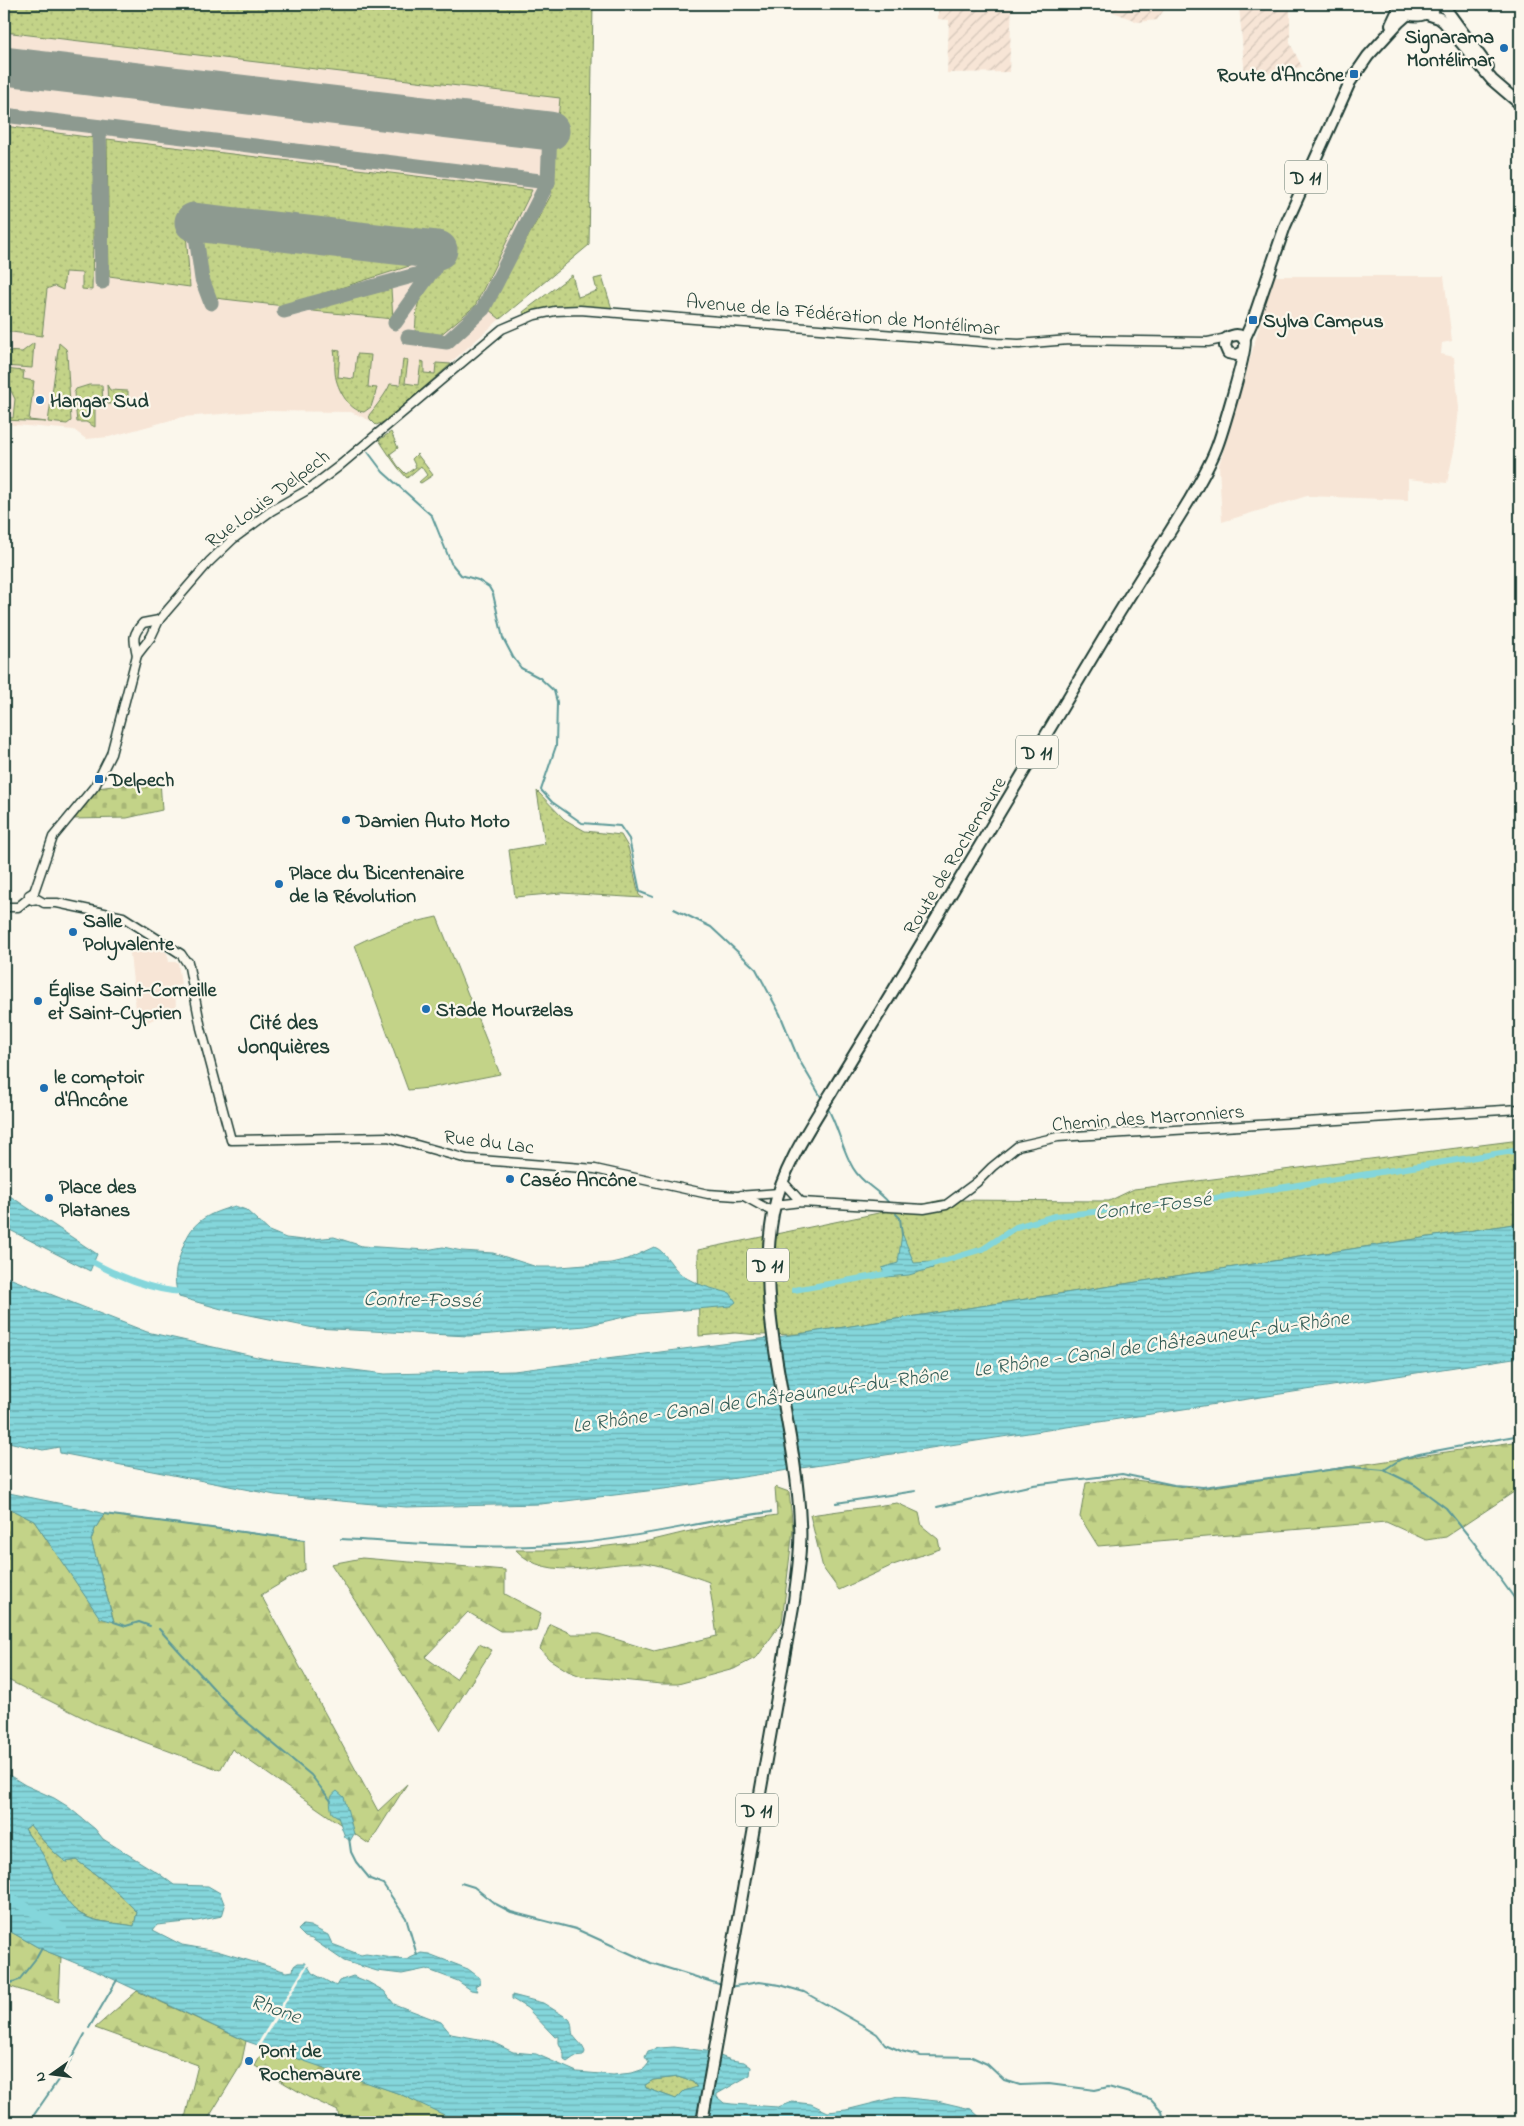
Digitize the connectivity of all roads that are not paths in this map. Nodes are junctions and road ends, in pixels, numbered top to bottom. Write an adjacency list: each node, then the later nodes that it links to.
1 (1438, 4): 5 (main road)
2 (1442, 4): 7 (main road)
3 (1397, 6): 4 (main road); 6 (main road, D 11)
4 (1408, 14): 5 (main road); 6 (main road, D 11)
5 (1427, 14): 7 (main road)
6 (1368, 56): 8 (main road, D 11)
7 (1517, 101)
8 (1233, 343): 9 (street, Avenue de la Fédération de Montélimar); 10 (main road, Route de Rochemaure / D 11); 10 (main road, Route de Rochemaure / D 11)
9 (484, 344): 11 (street, Rue Louis Delpech)
10 (1232, 397): 20 (main road, Route de Rochemaure / D 11)
11 (159, 620): 12 (street); 13 (street, Rue Louis Delpech)
12 (150, 622): 13 (street); 15 (street)
13 (154, 629): 14 (street, Rue Louis Delpech)
14 (144, 644): 15 (street); 16 (street, Rue Louis Delpech)
15 (135, 645): 16 (street)
16 (137, 655): 17 (street)
17 (33, 896): 18 (street); 22 (street, Rue du Lac)
18 (4, 907)
19 (1520, 1109): 23 (street, Chemin des Marronniers)
20 (783, 1182): 21 (main road, Route de Rochemaure / D 11); 23 (street)
21 (779, 1193): 22 (street, Rue du Lac); 24 (main road, Route de Rochemaure / D 11)
22 (742, 1195): 24 (street)
23 (801, 1202): 24 (street, Chemin des Marronniers)
24 (774, 1208): 25 (main road, Route de Rochemaure / D 11)
25 (702, 2122)

